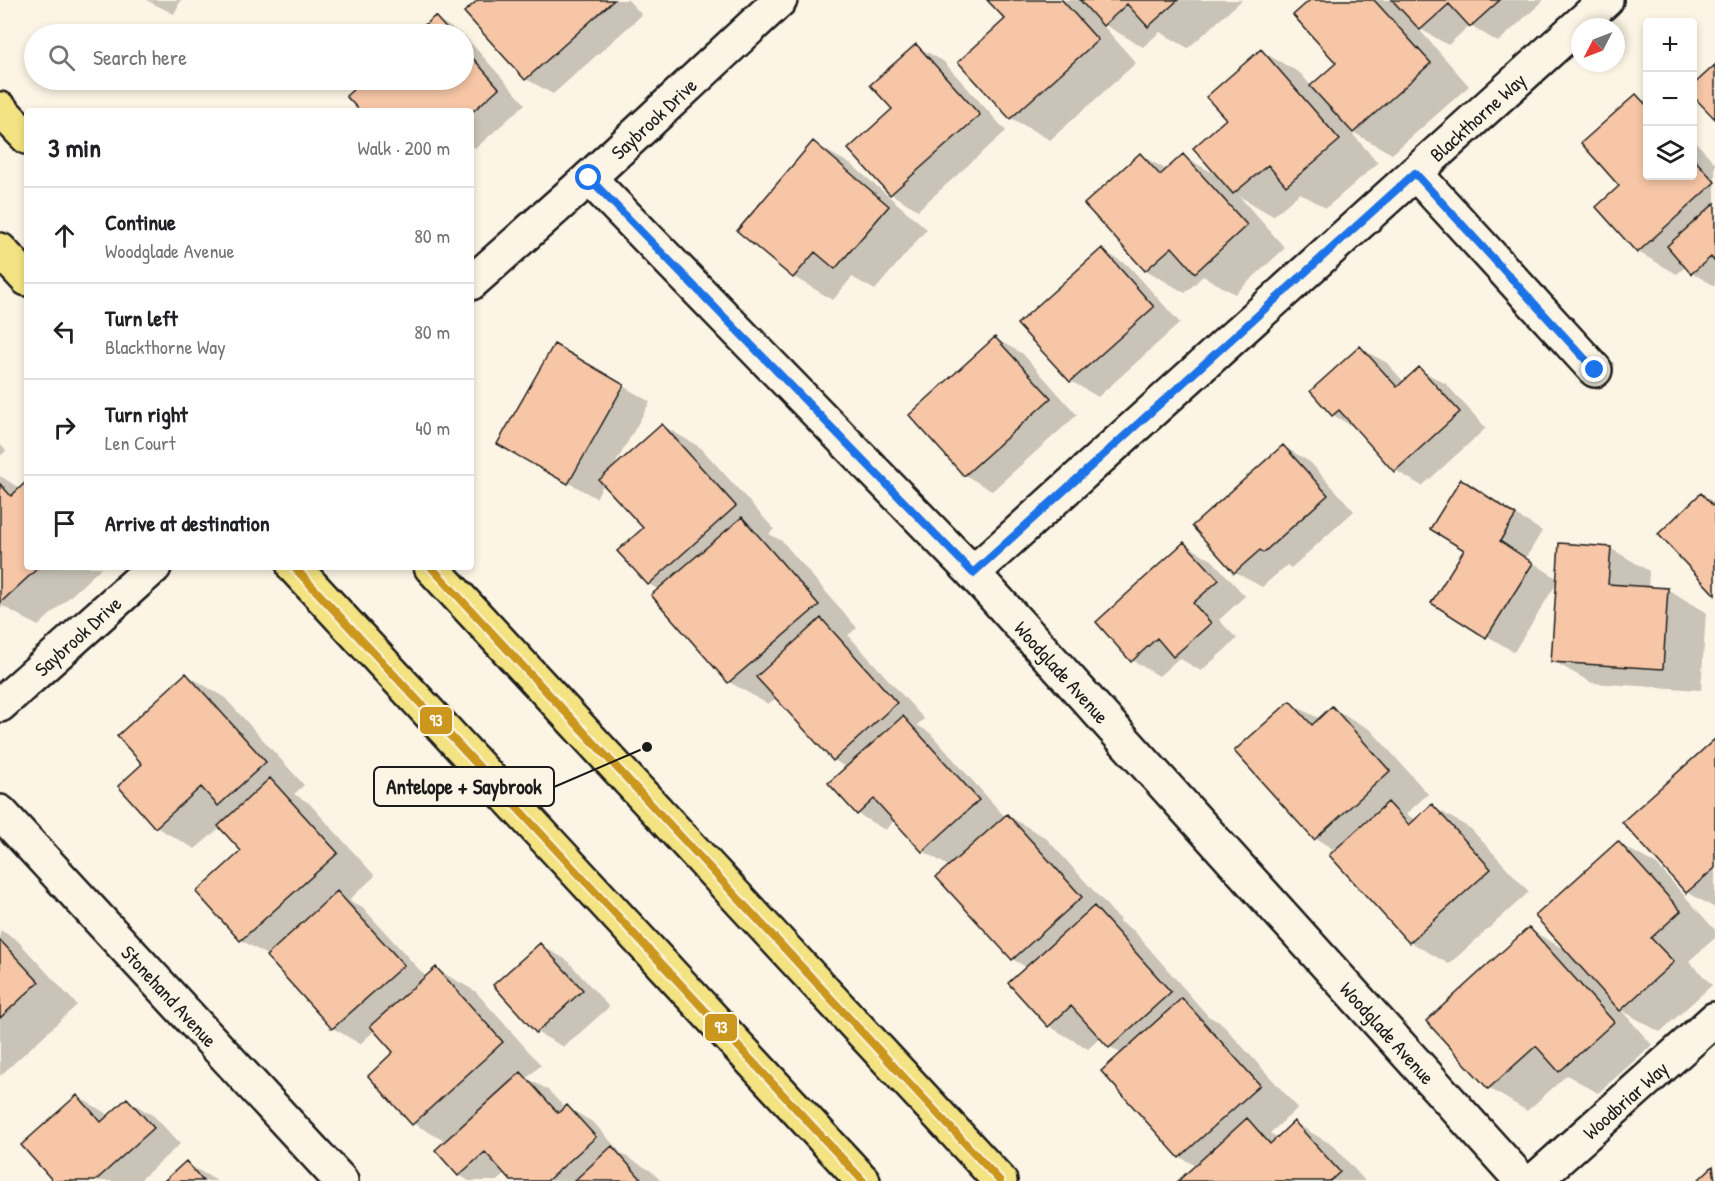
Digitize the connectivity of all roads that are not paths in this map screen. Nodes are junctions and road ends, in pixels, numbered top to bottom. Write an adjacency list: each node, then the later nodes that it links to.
1 (780, 0): 6 (street, Saybrook Drive)
2 (1606, 0): 5 (street, Blackthorne Way)
3 (0, 109): 4 (main road)
4 (24, 134)
5 (1415, 173): 10 (street); 14 (street, Blackthorne Way)
6 (589, 178): 9 (street, Saybrook Drive); 14 (street, Woodglade Avenue)
7 (0, 250): 8 (main road)
8 (24, 276)
9 (474, 280)
10 (1595, 370)
11 (151, 570): 15 (street, Saybrook Drive)
12 (297, 570): 19 (main road)
13 (433, 570): 20 (main road)
14 (973, 573): 21 (street, Woodglade Avenue)
15 (0, 705)
16 (0, 812): 18 (street, Stonehand Avenue)
17 (1715, 1019): 22 (street, Woodbriar Way)
18 (341, 1181)
19 (863, 1181)
20 (1000, 1181)
21 (1522, 1181)
22 (1534, 1181)

